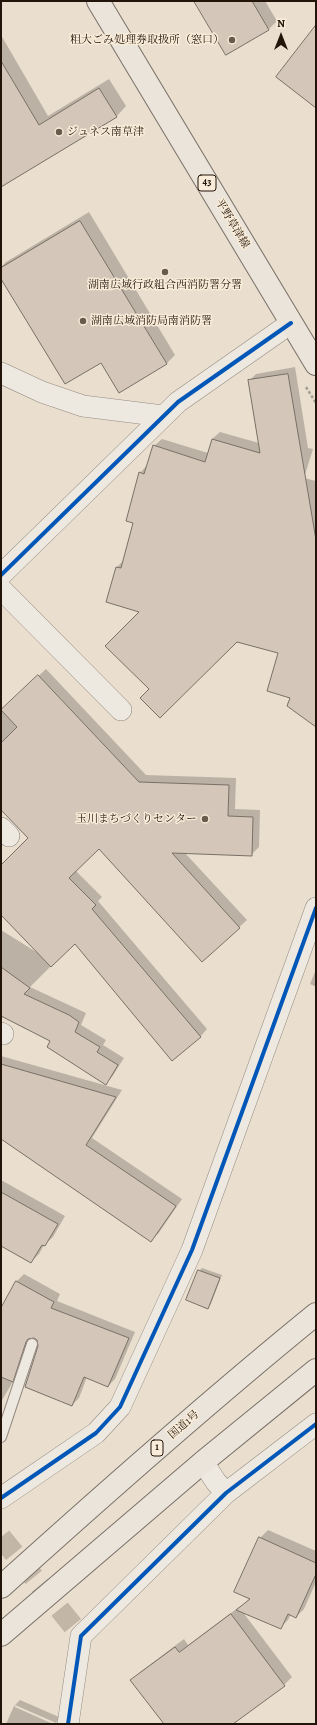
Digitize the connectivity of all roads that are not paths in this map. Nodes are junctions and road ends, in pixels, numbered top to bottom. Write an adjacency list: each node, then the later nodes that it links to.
1 (98, 1): 2 (main road, 平野草津線 / 43)
2 (291, 323): 3 (main road, 平野草津線 / 43); 5 (street)
3 (316, 364)
4 (1, 373): 5 (street)
5 (163, 416): 6 (street)
6 (1, 575)
7 (1, 589): 8 (street)
8 (120, 710)
9 (316, 908): 17 (street)
10 (316, 1314): 18 (main road, 国道1号 / 1)
11 (32, 1344): 14 (lane)
12 (316, 1370): 15 (main road)
13 (316, 1424): 16 (street)
14 (1, 1437)
15 (203, 1462): 16 (street); 19 (main road)
16 (226, 1493): 20 (street)
17 (1, 1498)
18 (1, 1587)
19 (1, 1635)
20 (68, 1724)

